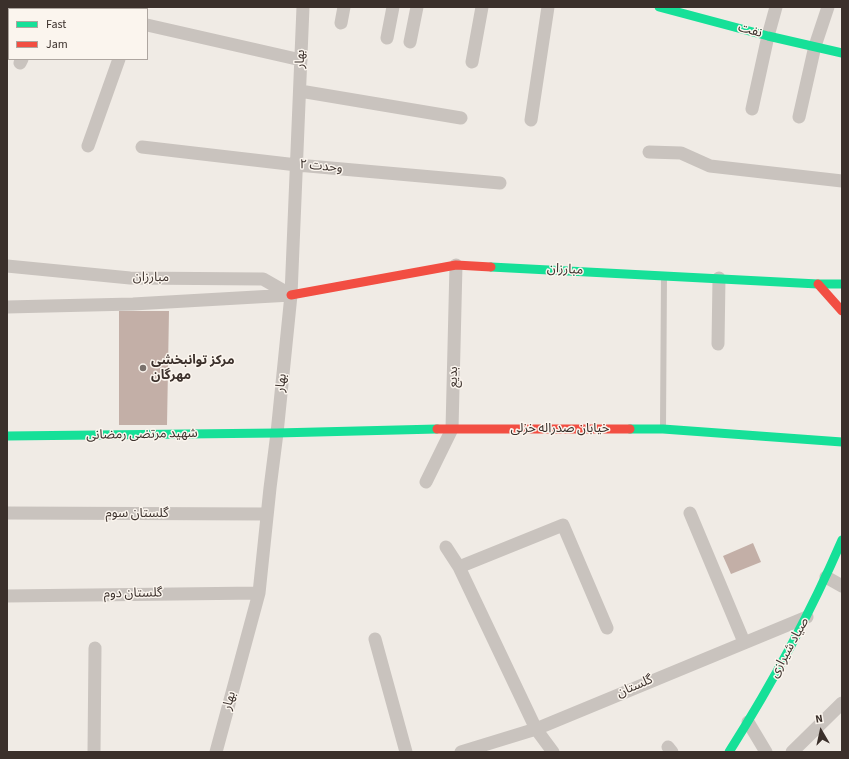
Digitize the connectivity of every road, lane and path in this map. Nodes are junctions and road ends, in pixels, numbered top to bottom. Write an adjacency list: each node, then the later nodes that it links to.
1 (303, 7): 18 (street, بهار)
2 (344, 7): 10 (street)
3 (393, 7): 13 (street)
4 (417, 7): 14 (street)
5 (482, 7): 19 (street)
6 (548, 7): 24 (street)
7 (660, 7): 12 (street, نفت)
8 (776, 7): 12 (street)
9 (828, 7): 15 (street)
10 (341, 23)
11 (148, 25): 18 (street)
12 (768, 36): 15 (street, نفت); 21 (street)
13 (387, 38)
14 (410, 42)
15 (815, 46): 16 (street, نفت); 22 (street)
16 (842, 53)
17 (119, 60): 25 (street)
18 (301, 60): 20 (street, بهار)
19 (472, 62)
20 (300, 90): 23 (street); 28 (street, بهار)
21 (752, 109)
22 (799, 117)
23 (461, 118)
24 (531, 120)
25 (88, 146)
26 (142, 147): 28 (street, وحدت ۲)
27 (649, 152): 29 (street)
28 (297, 165): 30 (street, وحدت ۲); 37 (street, بهار)
29 (842, 181)
30 (500, 183)
31 (7, 266): 37 (street, مبارزان)
32 (456, 266): 33 (street, مبارزان); 37 (street, مبارزان); 42 (street, بدیع)
33 (664, 275): 34 (street, مبارزان); 41 (lane)
34 (719, 278): 35 (street, مبارزان); 40 (street)
35 (818, 284): 36 (street, مبارزان); 39 (street)
36 (842, 284)
37 (291, 295): 38 (street, مبارزان); 43 (street, بهار)
38 (7, 307)
39 (842, 311)
40 (718, 344)
41 (664, 428): 42 (street, خیابان صدراله خزلی); 45 (street, خیابان صدراله خزلی)
42 (452, 429): 43 (street, خیابان صدراله خزلی); 46 (street, بدیع)
43 (277, 433): 44 (street, شهید مرتضی رمضانی); 49 (street, بهار)
44 (7, 436)
45 (842, 442)
46 (426, 482)
47 (7, 513): 49 (street, گلستان سوم)
48 (690, 513): 60 (street)
49 (267, 514): 55 (street, بهار)
50 (842, 540): 53 (street, صیاد شیرازی)
51 (446, 547): 52 (street)
52 (459, 567): 58 (street); 64 (street)
53 (826, 577): 54 (street); 57 (street, صیاد شیرازی)
54 (842, 586)
55 (259, 593): 56 (street, گلستان دوم); 66 (street, بهار)
56 (7, 596)
57 (807, 617): 60 (street, گلستان); 63 (street, صیاد شیرازی)
58 (607, 628)
59 (375, 639): 67 (street)
60 (744, 642): 64 (street, گلستان)
61 (95, 648): 65 (street)
62 (842, 703): 72 (street)
63 (748, 722): 70 (street, صیاد شیرازی); 71 (street)
64 (536, 728): 68 (street, گلستان); 69 (street)
65 (94, 752)
66 (216, 752)
67 (406, 752)
68 (461, 752)
69 (553, 752)
70 (728, 752)
71 (766, 752)
72 (792, 752)

